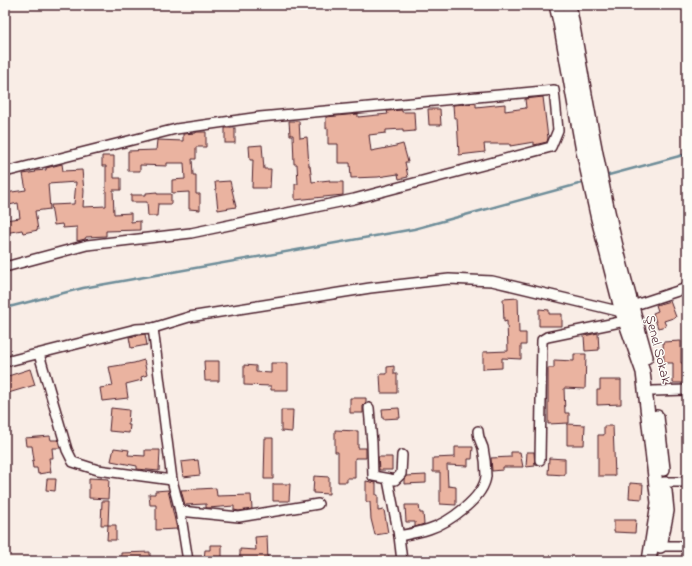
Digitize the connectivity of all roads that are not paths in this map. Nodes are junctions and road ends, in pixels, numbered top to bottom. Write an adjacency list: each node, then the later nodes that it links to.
1 (556, 5): 3 (street)
2 (569, 5): 3 (street)
3 (589, 150): 7 (street, Şenel Sokak)
4 (5, 172): 5 (street)
5 (5, 266)
6 (687, 288): 7 (street)
7 (627, 313): 8 (street); 12 (street, Şenel Sokak); 16 (street); 28 (street, Şenel Sokak)
8 (153, 328): 9 (street); 17 (street)
9 (39, 354): 10 (street); 17 (street)
10 (5, 362)
11 (687, 390): 12 (street)
12 (653, 391): 19 (street, Şenel Sokak)
13 (369, 408): 18 (street)
14 (478, 431): 23 (street)
15 (402, 456): 18 (street)
16 (540, 460)
17 (172, 480): 22 (street)
18 (388, 480): 23 (street)
19 (664, 482): 20 (street); 24 (street, Şenel Sokak)
20 (687, 482)
21 (318, 504): 22 (street)
22 (180, 511): 26 (street)
23 (399, 536): 27 (street)
24 (660, 546): 25 (street); 29 (street, Şenel Sokak)
25 (687, 546)
26 (188, 561)
27 (402, 561)
28 (649, 561)
29 (657, 561)

